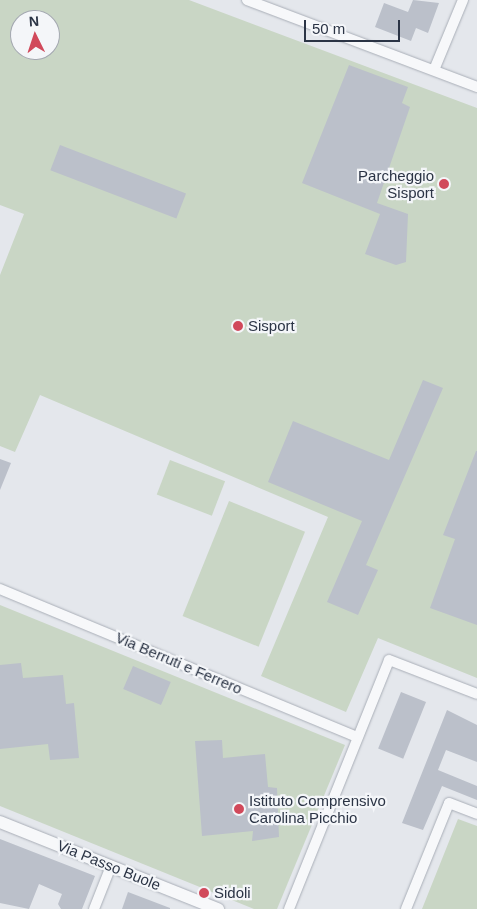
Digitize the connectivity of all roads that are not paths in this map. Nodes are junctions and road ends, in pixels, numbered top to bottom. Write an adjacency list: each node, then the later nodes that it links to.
1 (247, 0): 3 (street)
2 (463, 0): 3 (street)
3 (434, 70): 4 (street)
4 (477, 87)
5 (0, 589): 7 (street, Via Berruti e Ferrero)
6 (477, 694): 7 (street)
7 (358, 737): 13 (street)
8 (477, 814): 14 (street)
9 (0, 822): 10 (street, Via Passo Buole)
10 (111, 866): 11 (street); 12 (street, Via Passo Buole)
11 (94, 909)
12 (218, 909)
13 (289, 909)
14 (406, 909)

